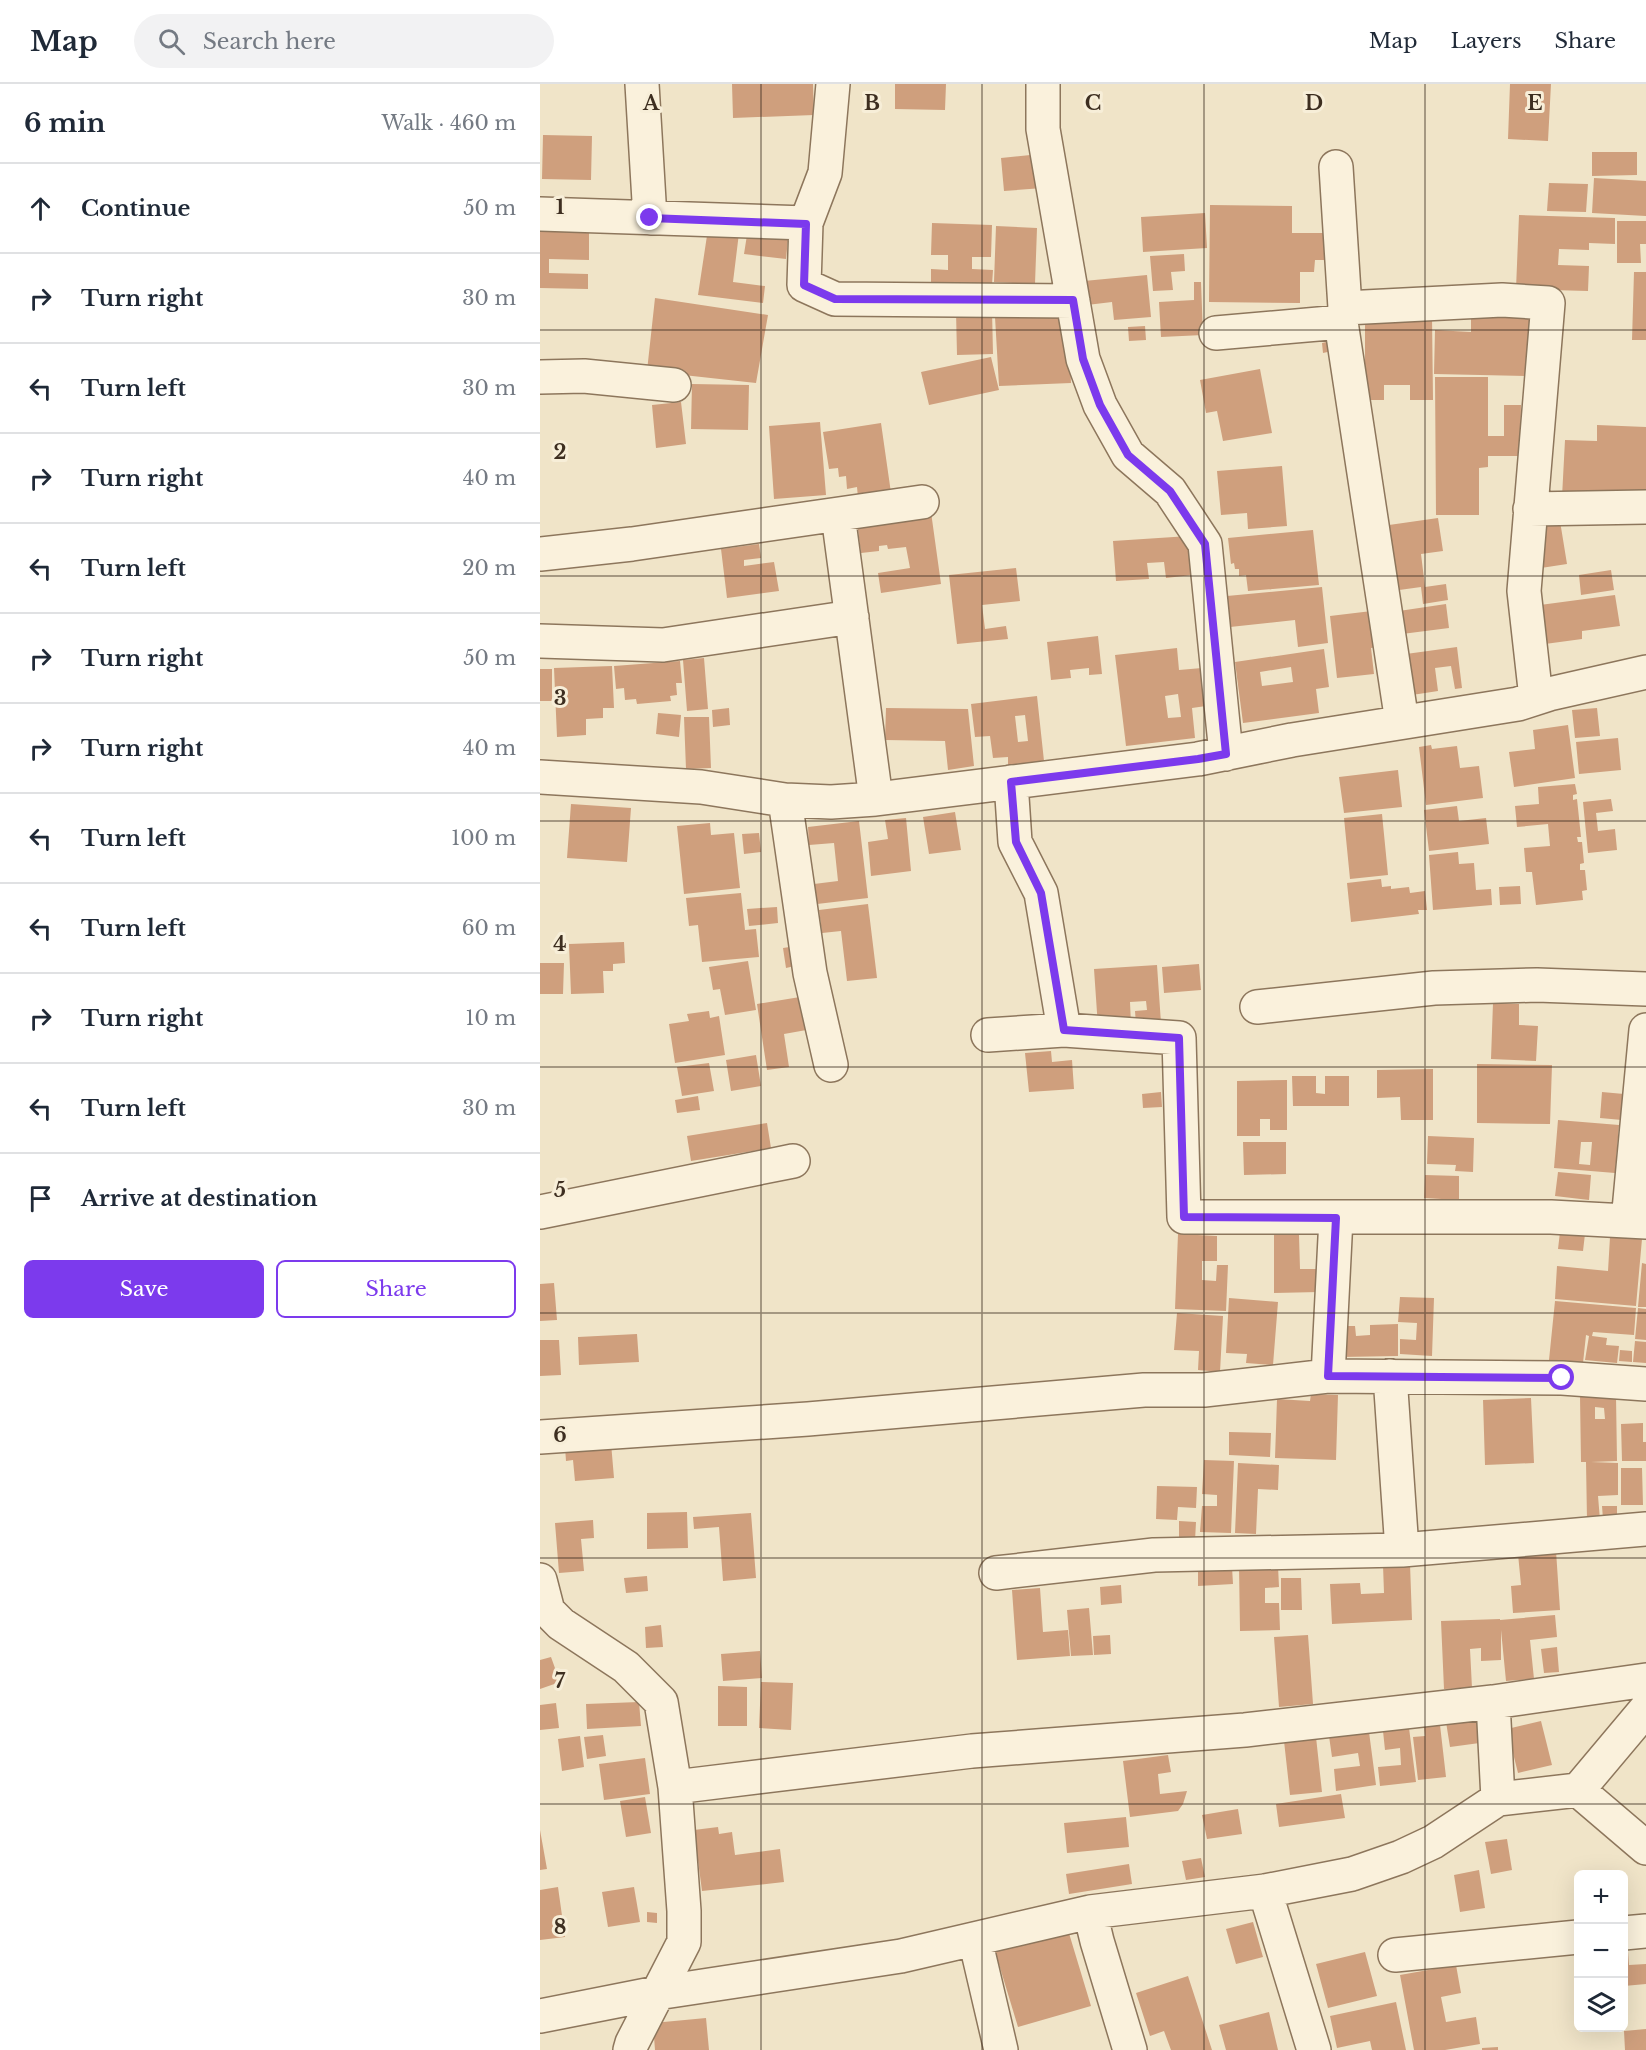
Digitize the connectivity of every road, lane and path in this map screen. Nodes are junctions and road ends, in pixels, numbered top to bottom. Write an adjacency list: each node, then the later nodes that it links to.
1 (642, 84): 6 (street)
2 (833, 84): 7 (street)
3 (1043, 84): 8 (street)
4 (1336, 167): 9 (street)
5 (540, 214): 6 (street)
6 (650, 218): 7 (street)
7 (806, 224): 8 (street)
8 (1073, 300): 23 (street)
9 (1343, 315): 10 (street); 15 (street); 22 (street)
10 (1216, 333)
11 (540, 377): 12 (street)
12 (674, 385)
13 (922, 502): 16 (street)
14 (1646, 507): 15 (street)
15 (1530, 509): 21 (street)
16 (838, 515): 17 (street); 18 (street)
17 (540, 554)
18 (852, 617): 19 (street); 26 (street)
19 (540, 640)
20 (1646, 672): 21 (street)
21 (1536, 698): 22 (street)
22 (1402, 723): 23 (street)
23 (1226, 754): 25 (street)
24 (540, 777): 27 (street)
25 (1011, 782): 26 (street); 30 (street)
26 (876, 799): 27 (street)
27 (785, 800): 33 (street)
28 (1646, 989): 29 (street)
29 (1257, 1007)
30 (1064, 1030): 32 (street); 36 (street)
31 (1646, 1030): 37 (street)
32 (988, 1035)
33 (831, 1065)
34 (793, 1161): 35 (street)
35 (540, 1212)
36 (1336, 1218): 37 (street); 38 (street)
37 (1637, 1221)
38 (1328, 1376): 39 (street); 41 (street)
39 (1390, 1376): 40 (street); 43 (street)
40 (1646, 1384)
41 (540, 1437)
42 (1646, 1529): 43 (street)
43 (1402, 1550): 44 (street)
44 (996, 1573)
45 (540, 1580): 49 (street)
46 (1646, 1680): 47 (street)
47 (1493, 1702): 49 (street); 51 (street)
48 (1646, 1709): 50 (street)
49 (675, 1787): 60 (street)
50 (1578, 1790): 51 (street); 52 (street)
51 (1498, 1799): 53 (street)
52 (1646, 1848)
53 (1266, 1891): 54 (street); 65 (street)
54 (1090, 1912): 58 (street); 64 (street)
55 (1646, 1931): 56 (street)
56 (1628, 1933)
57 (1574, 1937): 59 (street)
58 (975, 1939): 60 (street); 63 (street)
59 (1395, 1955)
60 (657, 1994): 61 (street); 62 (street)
61 (540, 2016)
62 (630, 2050)
63 (1001, 2050)
64 (1130, 2050)
65 (1314, 2050)

